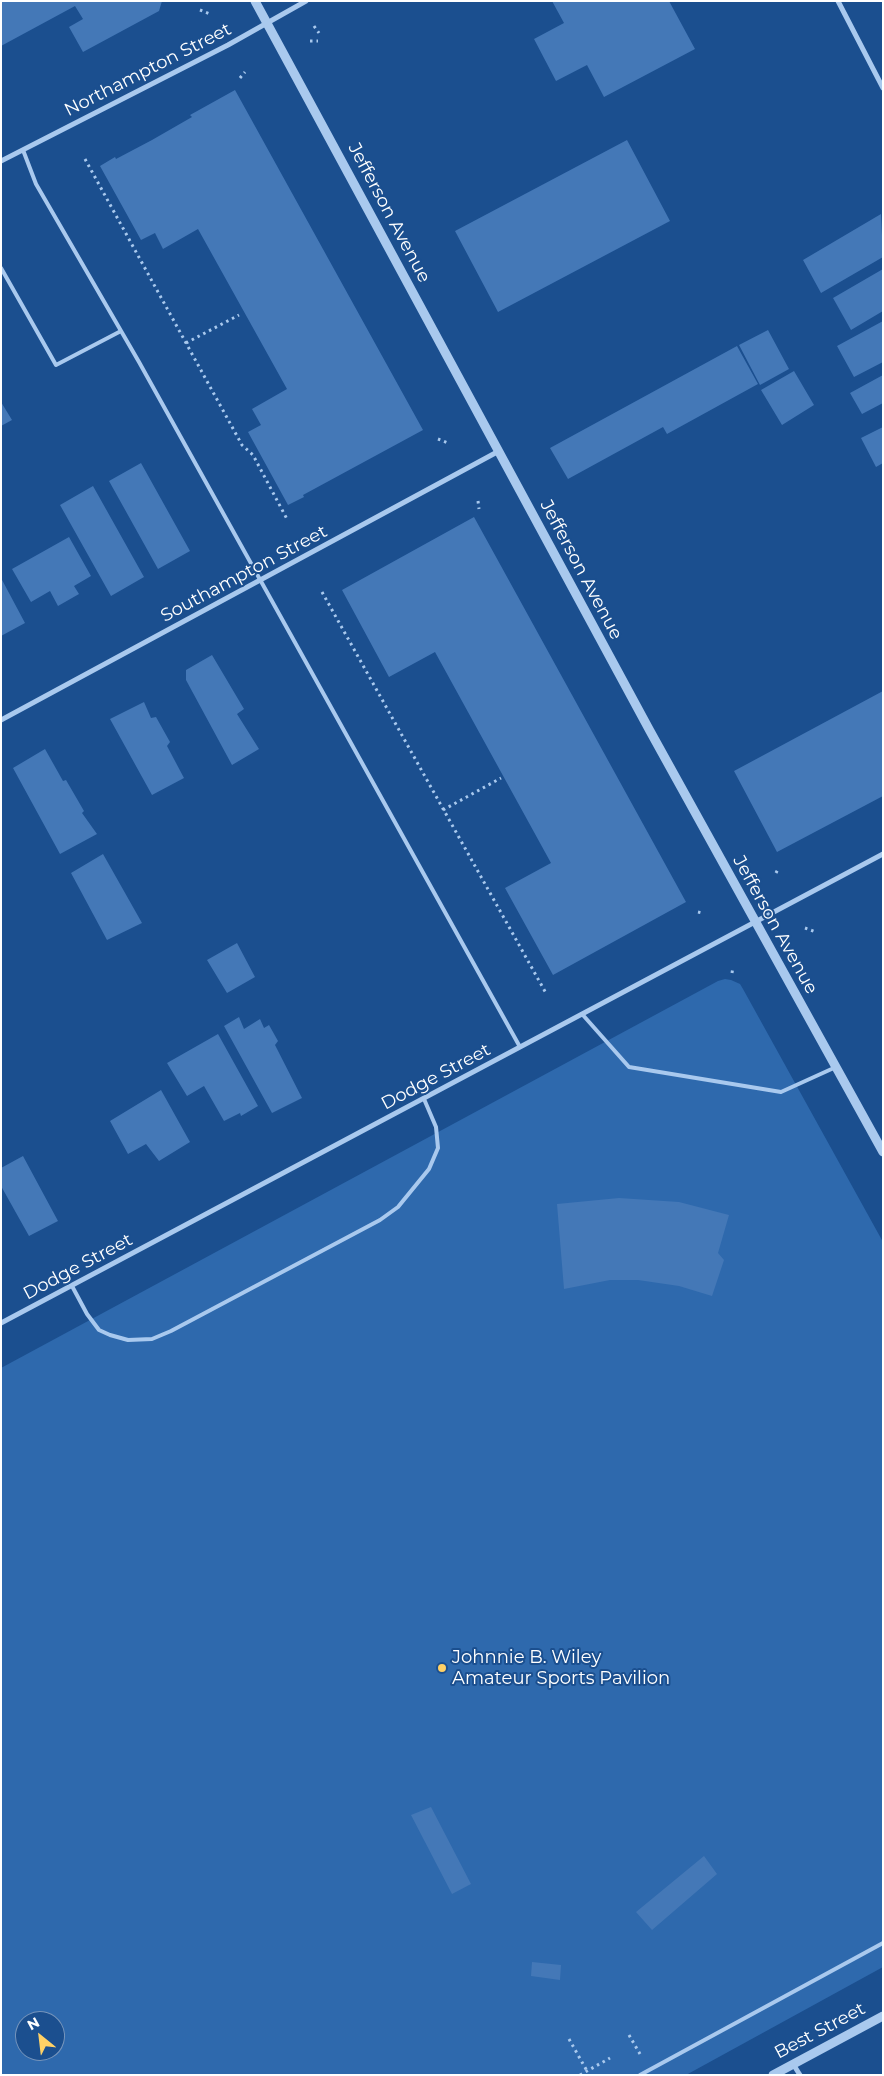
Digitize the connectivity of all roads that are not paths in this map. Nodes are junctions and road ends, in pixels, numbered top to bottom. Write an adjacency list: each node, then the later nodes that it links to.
1 (255, 1): 4 (street, Jefferson Avenue)
2 (306, 1): 4 (street, Northampton Street)
3 (838, 1): 5 (street)
4 (267, 24): 6 (street, Northampton Street); 10 (street, Jefferson Avenue)
5 (883, 88)
6 (23, 150): 7 (street, Northampton Street); 9 (lane)
7 (1, 161)
8 (1, 268): 9 (lane)
9 (121, 331): 11 (lane)
10 (499, 452): 11 (street, Southampton Street); 14 (street, Jefferson Avenue)
11 (260, 581): 12 (street, Southampton Street); 16 (lane)
12 (1, 720)
13 (883, 854): 14 (street, Dodge Street)
14 (755, 922): 15 (street, Dodge Street); 17 (street, Jefferson Avenue)
15 (582, 1014): 16 (street, Dodge Street); 17 (lane)
16 (520, 1047): 18 (street, Dodge Street)
17 (836, 1067): 19 (street, Jefferson Avenue)
18 (424, 1099): 20 (street, Dodge Street); 20 (lane)
19 (883, 1152)
20 (72, 1286): 21 (street, Dodge Street)
21 (1, 1323)
22 (883, 1943): 25 (lane)
23 (883, 2016): 24 (street, Best Street)
24 (793, 2064): 26 (street, Best Street); 27 (street)
25 (640, 2075)
26 (773, 2075)
27 (800, 2075)

